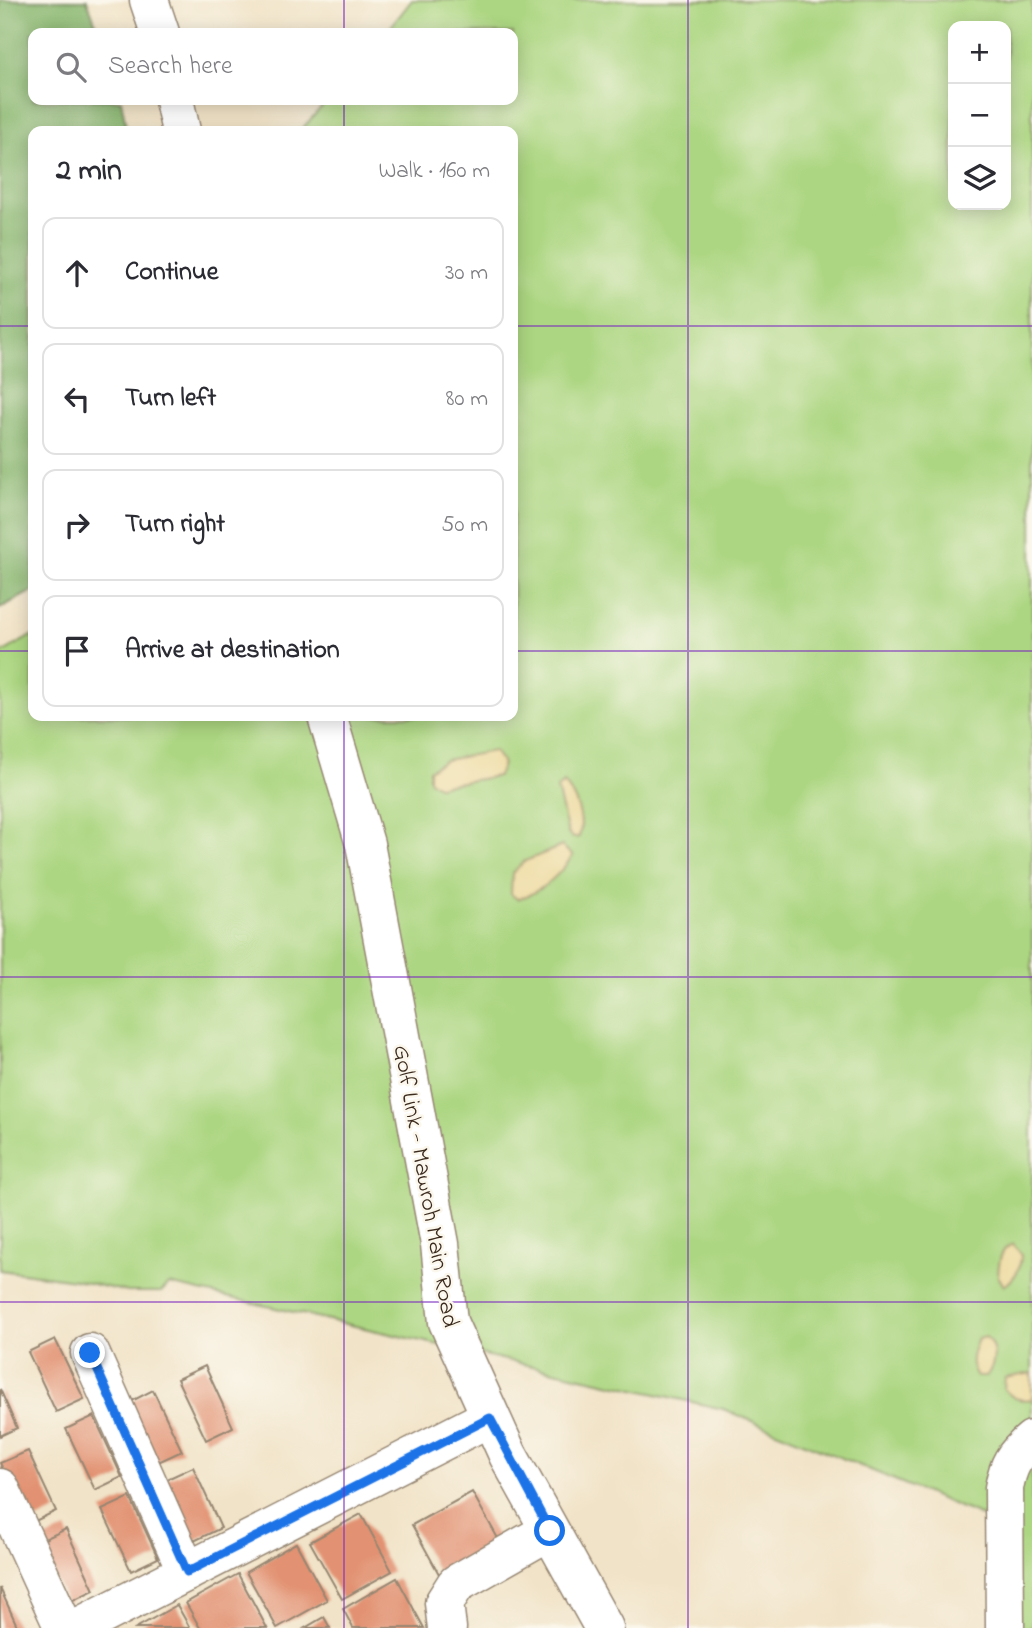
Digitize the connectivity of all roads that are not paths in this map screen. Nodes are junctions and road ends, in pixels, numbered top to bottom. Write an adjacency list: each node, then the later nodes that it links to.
1 (149, 0): 2 (street)
2 (158, 28)
3 (175, 105): 4 (street)
4 (180, 126)
5 (328, 721): 7 (street, Golf Link - Mawroh Main Road)
6 (90, 1353): 11 (street)
7 (490, 1418): 10 (street, Golf Link - Mawroh Main Road); 11 (street)
8 (1032, 1440): 16 (street)
9 (0, 1488): 12 (street)
10 (550, 1531): 14 (street); 15 (street, Golf Link - Mawroh Main Road)
11 (187, 1572): 13 (street)
12 (64, 1628)
13 (77, 1628)
14 (447, 1628)
15 (604, 1628)
16 (1005, 1628)

